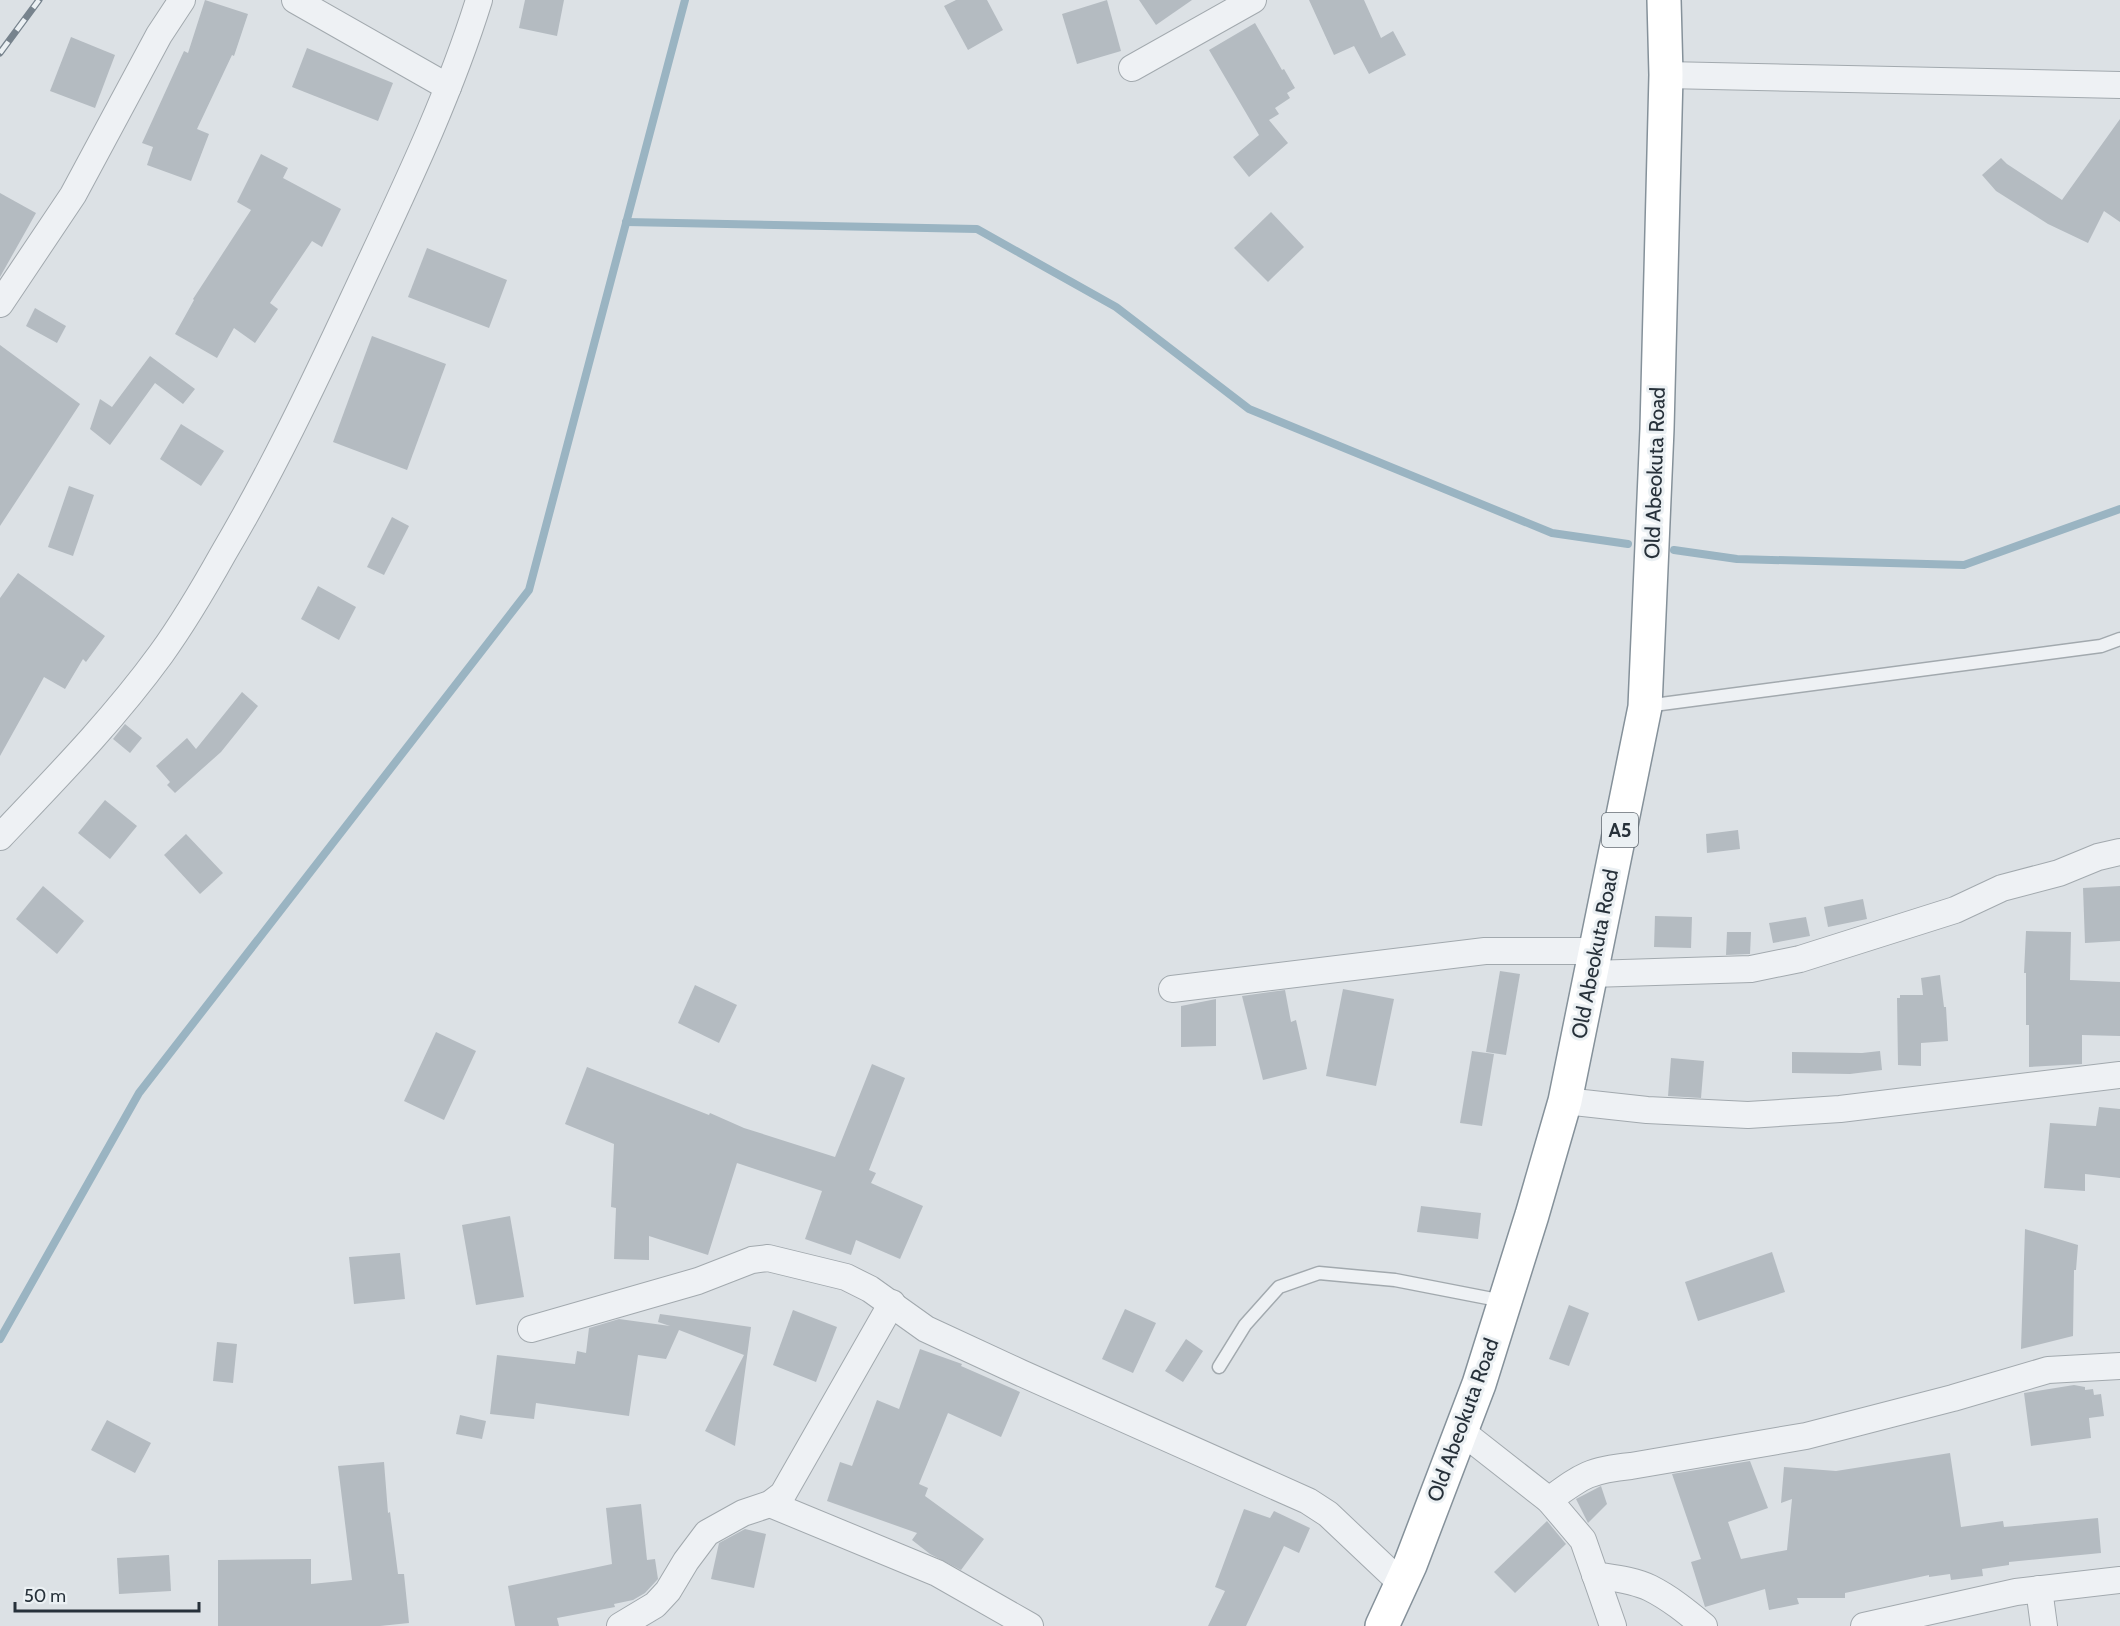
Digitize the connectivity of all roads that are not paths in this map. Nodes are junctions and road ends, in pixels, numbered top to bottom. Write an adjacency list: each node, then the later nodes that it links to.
1 (182, 0): 10 (street)
2 (295, 0): 9 (street)
3 (479, 0): 9 (street)
4 (1253, 0): 6 (street)
5 (1664, 0): 7 (highway, Old Abeokuta Road / A5)
6 (1132, 68)
7 (1666, 75): 8 (street); 12 (highway, Old Abeokuta Road / A5)
8 (2120, 85)
9 (448, 87): 13 (street)
10 (0, 304)
11 (2120, 639): 12 (lane)
12 (1645, 707): 15 (highway, Old Abeokuta Road / A5)
13 (4, 826)
14 (2120, 852): 15 (street)
15 (1593, 962): 16 (street); 18 (highway, Old Abeokuta Road / A5)
16 (1172, 989)
17 (2120, 1075): 18 (street)
18 (1565, 1101): 19 (highway, Old Abeokuta Road / A5)
19 (1504, 1302): 23 (lane); 24 (highway, Old Abeokuta Road / A5)
20 (892, 1303): 21 (street); 26 (street); 29 (street)
21 (531, 1329)
22 (2120, 1366): 25 (street)
23 (1219, 1367)
24 (1461, 1431): 25 (street); 29 (highway, Old Abeokuta Road / A5)
25 (1549, 1500): 27 (street)
26 (770, 1504): 32 (street); 33 (street)
27 (1595, 1575): 31 (street); 35 (street)
28 (2120, 1580): 30 (street)
29 (1401, 1583): 34 (highway, Old Abeokuta Road / A5)
30 (2038, 1589): 37 (street); 38 (street)
31 (1677, 1616): 36 (street)
32 (620, 1626)
33 (1030, 1626)
34 (1382, 1626)
35 (1613, 1626)
36 (1704, 1626)
37 (1864, 1626)
38 (2044, 1626)

